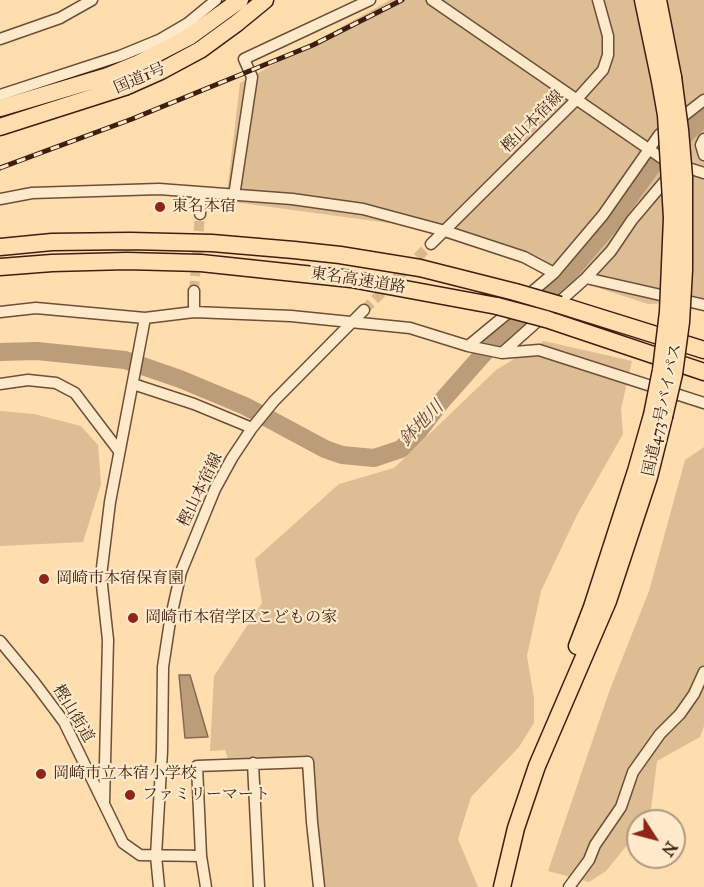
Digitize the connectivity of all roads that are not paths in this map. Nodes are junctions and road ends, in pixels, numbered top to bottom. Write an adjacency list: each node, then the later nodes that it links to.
1 (92, 0): 12 (street)
2 (216, 0): 10 (street)
3 (240, 0): 11 (highway, 国道1号)
4 (265, 0): 20 (highway, 国道1号)
5 (370, 0): 27 (street)
6 (432, 0): 16 (street)
7 (598, 0): 16 (street, 樫山本宿線)
8 (644, 0): 13 (highway, 国道473号バイパス)
9 (658, 0): 13 (highway, 国道473号バイパス)
10 (188, 23): 11 (street); 14 (street)
11 (208, 23): 18 (highway, 国道1号)
12 (0, 39)
13 (666, 79): 62 (highway, 国道473号バイパス, bridge)
14 (37, 83): 15 (street); 18 (street)
15 (0, 95)
16 (577, 99): 22 (street); 30 (street, 樫山本宿線)
17 (704, 100): 22 (street)
18 (22, 101): 19 (highway, 国道1号)
19 (0, 108)
20 (0, 127)
21 (704, 139): 23 (street)
22 (648, 149): 24 (street); 34 (street)
23 (704, 155)
24 (678, 166): 25 (street); 35 (street)
25 (704, 173)
26 (201, 193): 27 (street); 28 (street); 29 (street)
27 (234, 196): 30 (street)
28 (0, 199)
29 (200, 214)
30 (445, 231): 31 (street, 樫山本宿線); 34 (street)
31 (431, 244)
32 (0, 247): 44 (highway, 東名高速道路, bridge)
33 (0, 267): 46 (highway, 東名高速道路, bridge)
34 (554, 273): 43 (street)
35 (586, 278): 37 (street); 45 (street)
36 (195, 291): 40 (street)
37 (703, 304)
38 (364, 310): 42 (street)
39 (0, 312): 41 (street)
40 (194, 312): 41 (street); 42 (street)
41 (145, 318): 48 (street)
42 (352, 321): 43 (street); 50 (street, 樫山本宿線)
43 (468, 346): 45 (street)
44 (704, 350)
45 (502, 353): 49 (street)
46 (704, 372)
47 (0, 384): 51 (street)
48 (133, 384): 50 (street); 51 (street)
49 (704, 402)
50 (253, 427): 56 (street, 樫山本宿線)
51 (119, 451): 55 (street)
52 (0, 641): 55 (street, 樫山街道)
53 (704, 672): 63 (street)
54 (253, 763): 57 (street); 60 (street); 61 (street)
55 (105, 804): 56 (street, 樫山街道)
56 (156, 856): 57 (street, 樫山街道); 58 (street, 樫山本宿線)
57 (201, 856): 59 (street)
58 (159, 887)
59 (206, 887)
60 (259, 887)
61 (319, 887)
62 (502, 887)
63 (569, 887)

